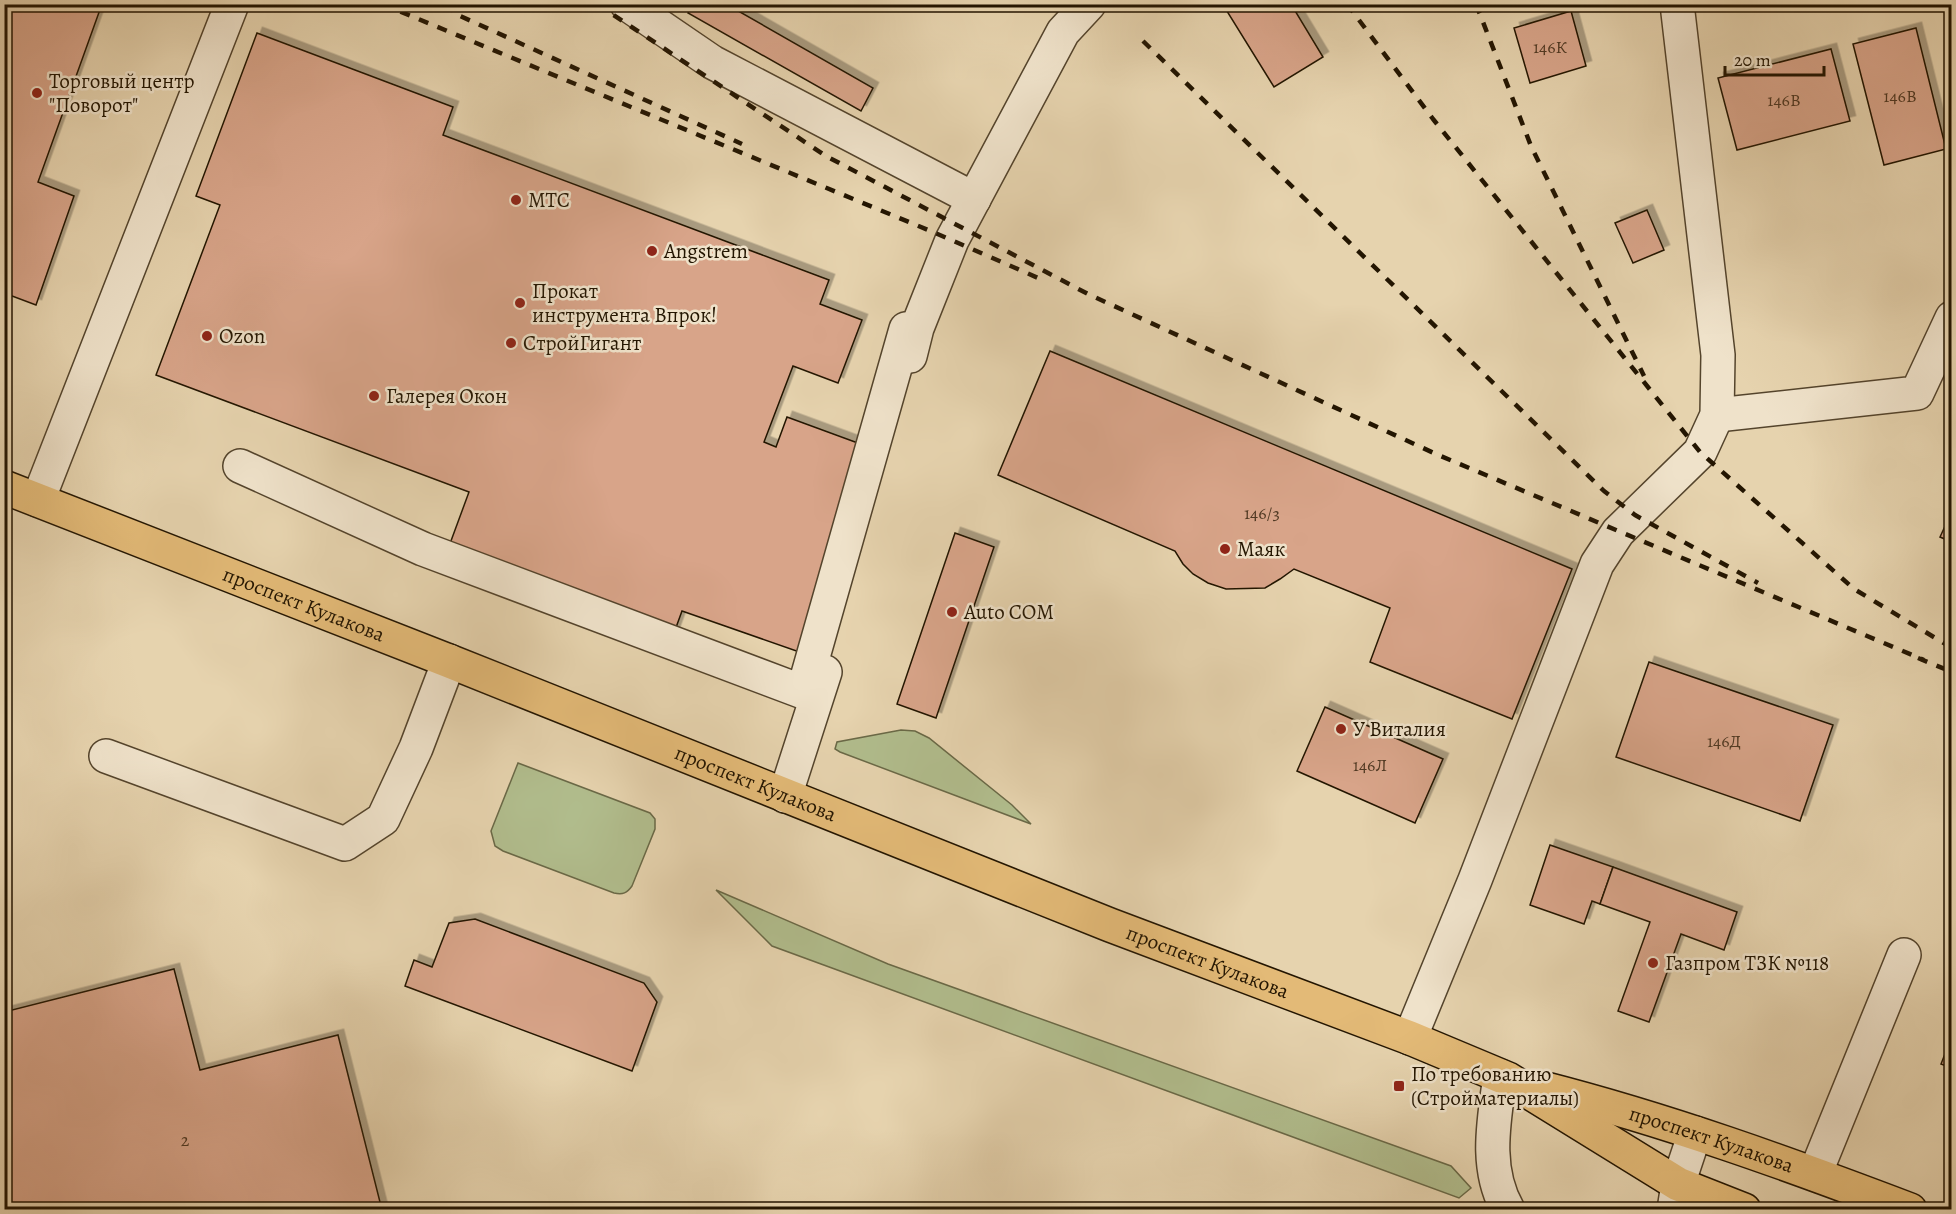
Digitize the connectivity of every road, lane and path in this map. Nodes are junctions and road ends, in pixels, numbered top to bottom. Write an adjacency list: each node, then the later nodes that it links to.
1 (232, 4): 11 (street)
2 (627, 4): 5 (street)
3 (1089, 4): 5 (street)
4 (1677, 4): 8 (street)
5 (974, 199): 14 (street)
6 (1952, 318): 8 (street)
7 (906, 329): 9 (street)
8 (1717, 415): 16 (street)
9 (240, 466)
10 (4, 487): 11 (main road, проспект Кулакова)
11 (38, 500): 12 (main road, проспект Кулакова)
12 (449, 661): 13 (street); 14 (main road, проспект Кулакова)
13 (106, 756)
14 (785, 796): 16 (main road, проспект Кулакова)
15 (1904, 955): 19 (street)
16 (1410, 1038): 17 (main road, проспект Кулакова)
17 (1504, 1077): 18 (main road, проспект Кулакова); 20 (main road, проспект Кулакова); 21 (street)
18 (1695, 1133): 19 (main road, проспект Кулакова); 20 (street)
19 (1815, 1174): 23 (main road, проспект Кулакова)
20 (1676, 1197): 22 (main road, проспект Кулакова)
21 (1508, 1209)
22 (1744, 1209)
23 (1910, 1209)

